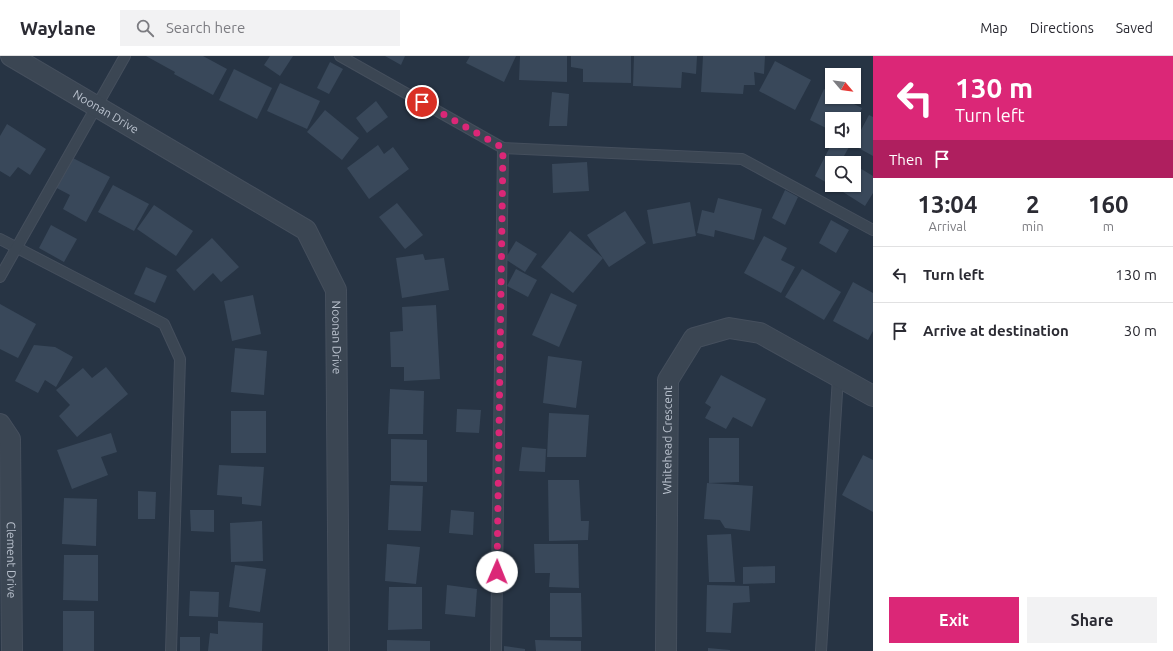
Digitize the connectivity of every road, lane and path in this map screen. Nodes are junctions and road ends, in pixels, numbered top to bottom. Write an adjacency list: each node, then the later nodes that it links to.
1 (11, 56): 4 (street, Noonan Drive)
2 (125, 56): 4 (lane)
3 (340, 56): 5 (lane)
4 (97, 107): 8 (lane); 15 (street, Noonan Drive)
5 (503, 148): 6 (lane); 16 (lane)
6 (873, 230)
7 (0, 239): 8 (lane)
8 (16, 248): 9 (lane); 14 (lane)
9 (0, 277)
10 (838, 377): 11 (street, Whitehead Crescent); 17 (street, Whitehead Crescent); 18 (lane)
11 (873, 396)
12 (0, 424): 13 (street, Clement Drive)
13 (12, 651)
14 (172, 651)
15 (339, 651)
16 (496, 651)
17 (666, 651)
18 (821, 651)

